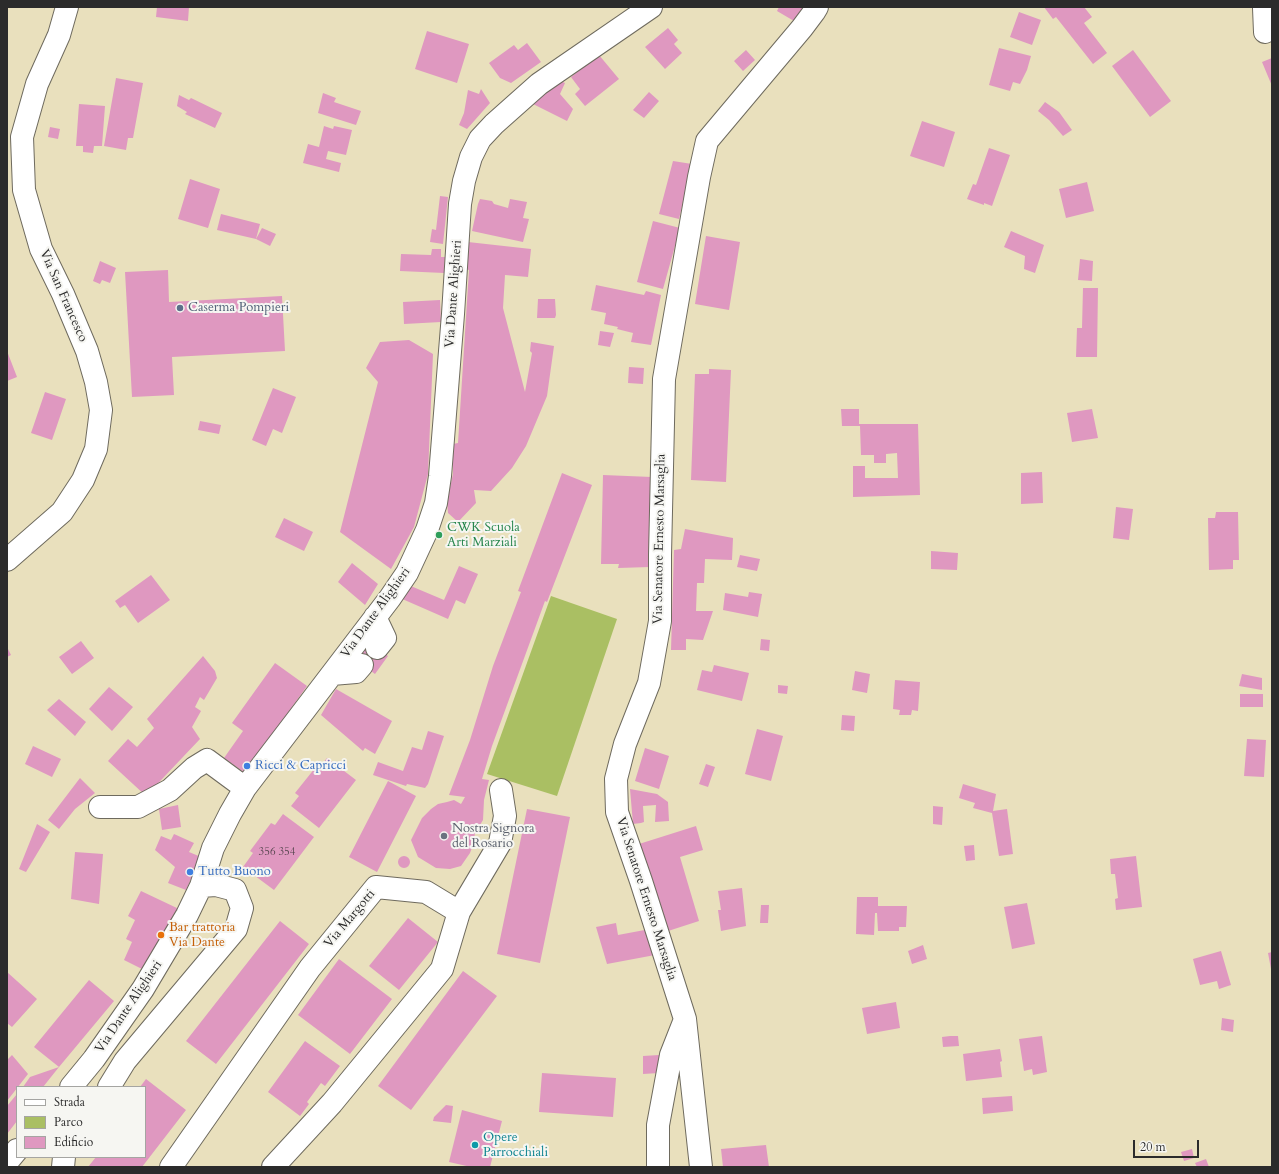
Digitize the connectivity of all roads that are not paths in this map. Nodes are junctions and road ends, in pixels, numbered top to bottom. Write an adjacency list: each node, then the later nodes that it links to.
1 (67, 7): 6 (street, Via San Francesco)
2 (651, 7): 7 (street, Via Dante Alighieri)
3 (817, 7): 16 (street, Via Senatore Ernesto Marsaglia)
4 (1268, 7): 5 (street)
5 (1265, 32)
6 (7, 560)
7 (375, 617): 8 (street); 10 (street, Via Dante Alighieri)
8 (377, 648)
9 (362, 665): 10 (street)
10 (332, 674): 11 (street, Via Dante Alighieri)
11 (245, 788): 13 (street); 14 (street, Via Dante Alighieri)
12 (501, 790): 15 (street)
13 (100, 807)
14 (201, 886): 17 (street, Via Dante Alighieri); 18 (street)
15 (460, 912): 21 (street, Via Margotti); 22 (street)
16 (685, 1020): 23 (street); 24 (street, Via Senatore Ernesto Marsaglia)
17 (72, 1086)
18 (109, 1086)
19 (16, 1151): 20 (street)
20 (7, 1162)
21 (171, 1167)
22 (273, 1167)
23 (658, 1167)
24 (701, 1167)

